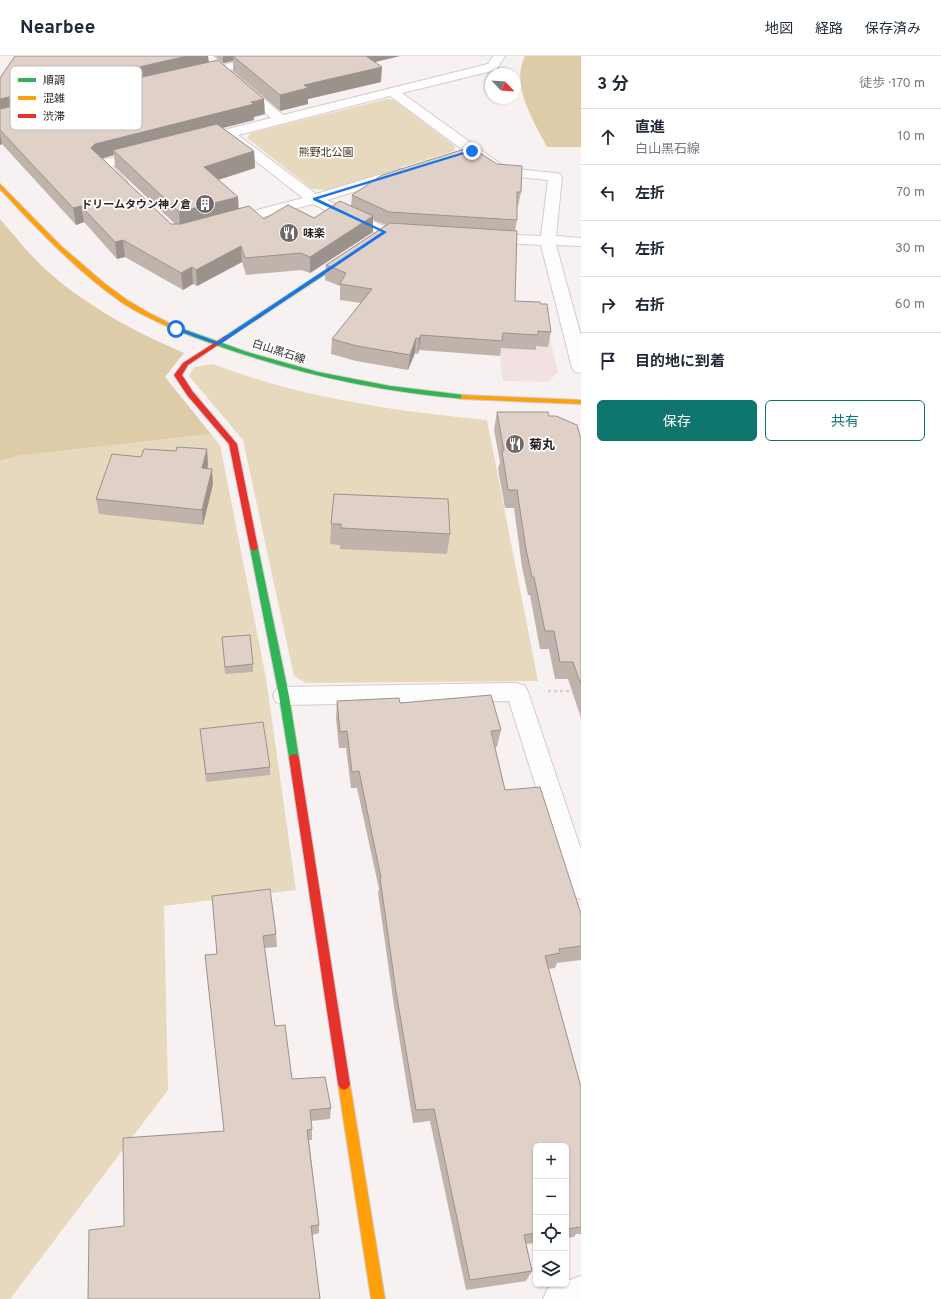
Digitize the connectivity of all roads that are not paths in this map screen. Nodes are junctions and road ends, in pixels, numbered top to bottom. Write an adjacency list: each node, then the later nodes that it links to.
1 (206, 56): 4 (street)
2 (276, 56): 4 (street)
3 (499, 56): 6 (street)
4 (220, 69): 5 (street); 7 (street)
5 (189, 76)
6 (394, 93): 7 (street); 10 (street)
7 (282, 120): 8 (street)
8 (229, 134): 9 (street); 16 (street)
9 (192, 143)
10 (472, 151): 12 (street); 20 (street)
11 (154, 152): 15 (street)
12 (457, 155)
13 (419, 167): 16 (street)
14 (0, 186): 23 (street, 白山黒石線)
15 (131, 192)
16 (314, 199): 17 (street); 18 (street)
17 (215, 226)
18 (424, 234)
19 (470, 237): 20 (street)
20 (548, 242): 21 (street); 24 (street)
21 (581, 242)
22 (358, 250): 23 (street)
23 (218, 344): 25 (street, 白山黒石線); 26 (street)
24 (581, 368)
25 (581, 402)
26 (284, 696): 27 (street); 29 (street)
27 (581, 888)
28 (581, 1292): 30 (street)
29 (378, 1299)
30 (559, 1299)

